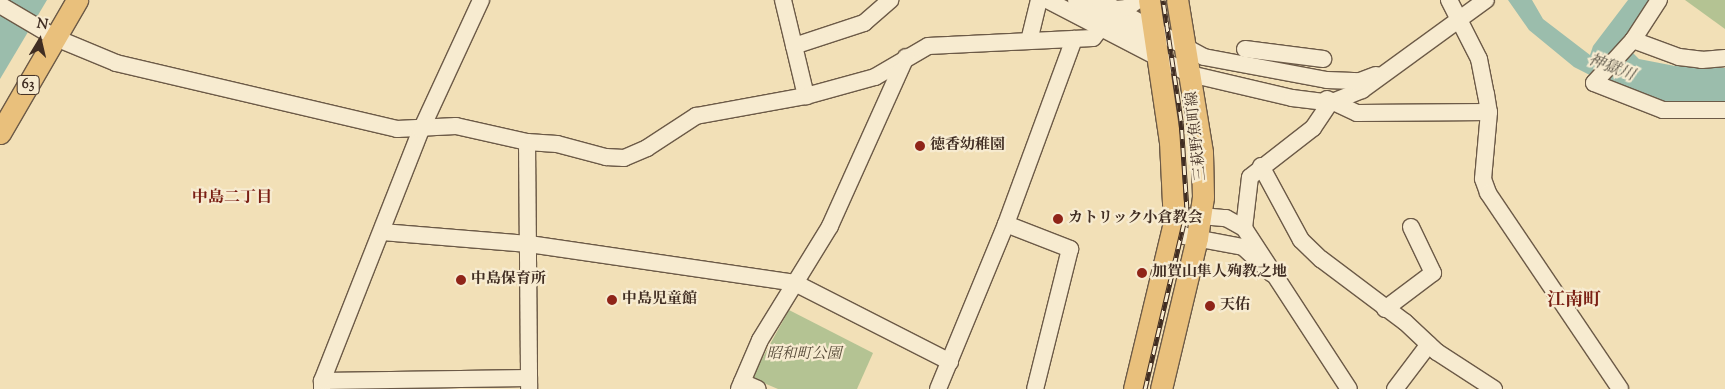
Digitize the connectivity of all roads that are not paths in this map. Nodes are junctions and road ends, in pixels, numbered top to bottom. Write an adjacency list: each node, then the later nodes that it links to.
1 (77, 0): 19 (main road, 63)
2 (480, 0): 37 (street)
3 (783, 0): 23 (street)
4 (890, 0): 23 (street)
5 (1039, 0): 22 (street)
6 (1047, 0): 18 (street)
7 (1076, 0): 24 (street)
8 (1099, 0): 16 (street)
9 (1138, 0): 16 (street)
10 (1149, 0): 24 (main road, 三萩野魚町線)
11 (1177, 0): 29 (main road, 三萩野魚町線)
12 (1450, 0): 17 (street)
13 (1486, 0): 17 (street)
14 (1659, 0): 21 (street)
15 (0, 4): 19 (street)
16 (1116, 9): 24 (street)
17 (1460, 19): 31 (street); 36 (street)
18 (1100, 29): 20 (street); 24 (street)
19 (48, 33): 37 (street); 38 (main road, 63)
20 (1074, 39): 22 (street); 45 (street)
21 (1633, 40): 26 (street); 35 (street)
22 (1029, 41): 25 (street)
23 (794, 46): 32 (street)
24 (1156, 46): 29 (street); 29 (street); 44 (main road, 三萩野魚町線)
25 (906, 57): 32 (street); 52 (street)
26 (1725, 58)
27 (1214, 59): 29 (street); 30 (street); 33 (street)
28 (1323, 59): 30 (street)
29 (1188, 62): 33 (street); 34 (main road, 三萩野魚町線)
30 (1255, 68): 31 (street)
31 (1383, 73): 33 (street)
32 (806, 96): 39 (street)
33 (1330, 102): 34 (street); 36 (street); 41 (street)
34 (1194, 105): 40 (main road, 三萩野魚町線)
35 (1725, 110)
36 (1489, 112): 67 (street)
37 (421, 130): 39 (street); 48 (street)
38 (0, 133)
39 (527, 142): 50 (street)
40 (1202, 152): 42 (main road, 三萩野魚町線); 43 (street)
41 (1261, 166): 47 (street); 53 (street)
42 (1201, 216): 43 (street); 44 (street); 49 (main road, 三萩野魚町線)
43 (1226, 218): 47 (street)
44 (1174, 223): 49 (street); 62 (main road, 三萩野魚町線)
45 (1006, 224): 55 (street); 61 (street)
46 (1411, 227): 53 (street)
47 (1244, 228): 51 (street)
48 (382, 232): 50 (street); 57 (street)
49 (1197, 238): 51 (street); 63 (main road, 三萩野魚町線)
50 (528, 244): 52 (street); 56 (street)
51 (1272, 274): 64 (street)
52 (795, 283): 55 (street); 58 (street)
53 (1384, 309): 54 (street)
54 (1429, 344): 65 (street); 66 (street)
55 (950, 362): 60 (street)
56 (529, 383): 57 (street)
57 (322, 385)
58 (740, 386): 59 (street)
59 (758, 389)
60 (938, 389)
61 (1035, 389)
62 (1134, 389)
63 (1161, 389)
64 (1349, 389)
65 (1396, 389)
66 (1494, 389)
67 (1620, 389)

